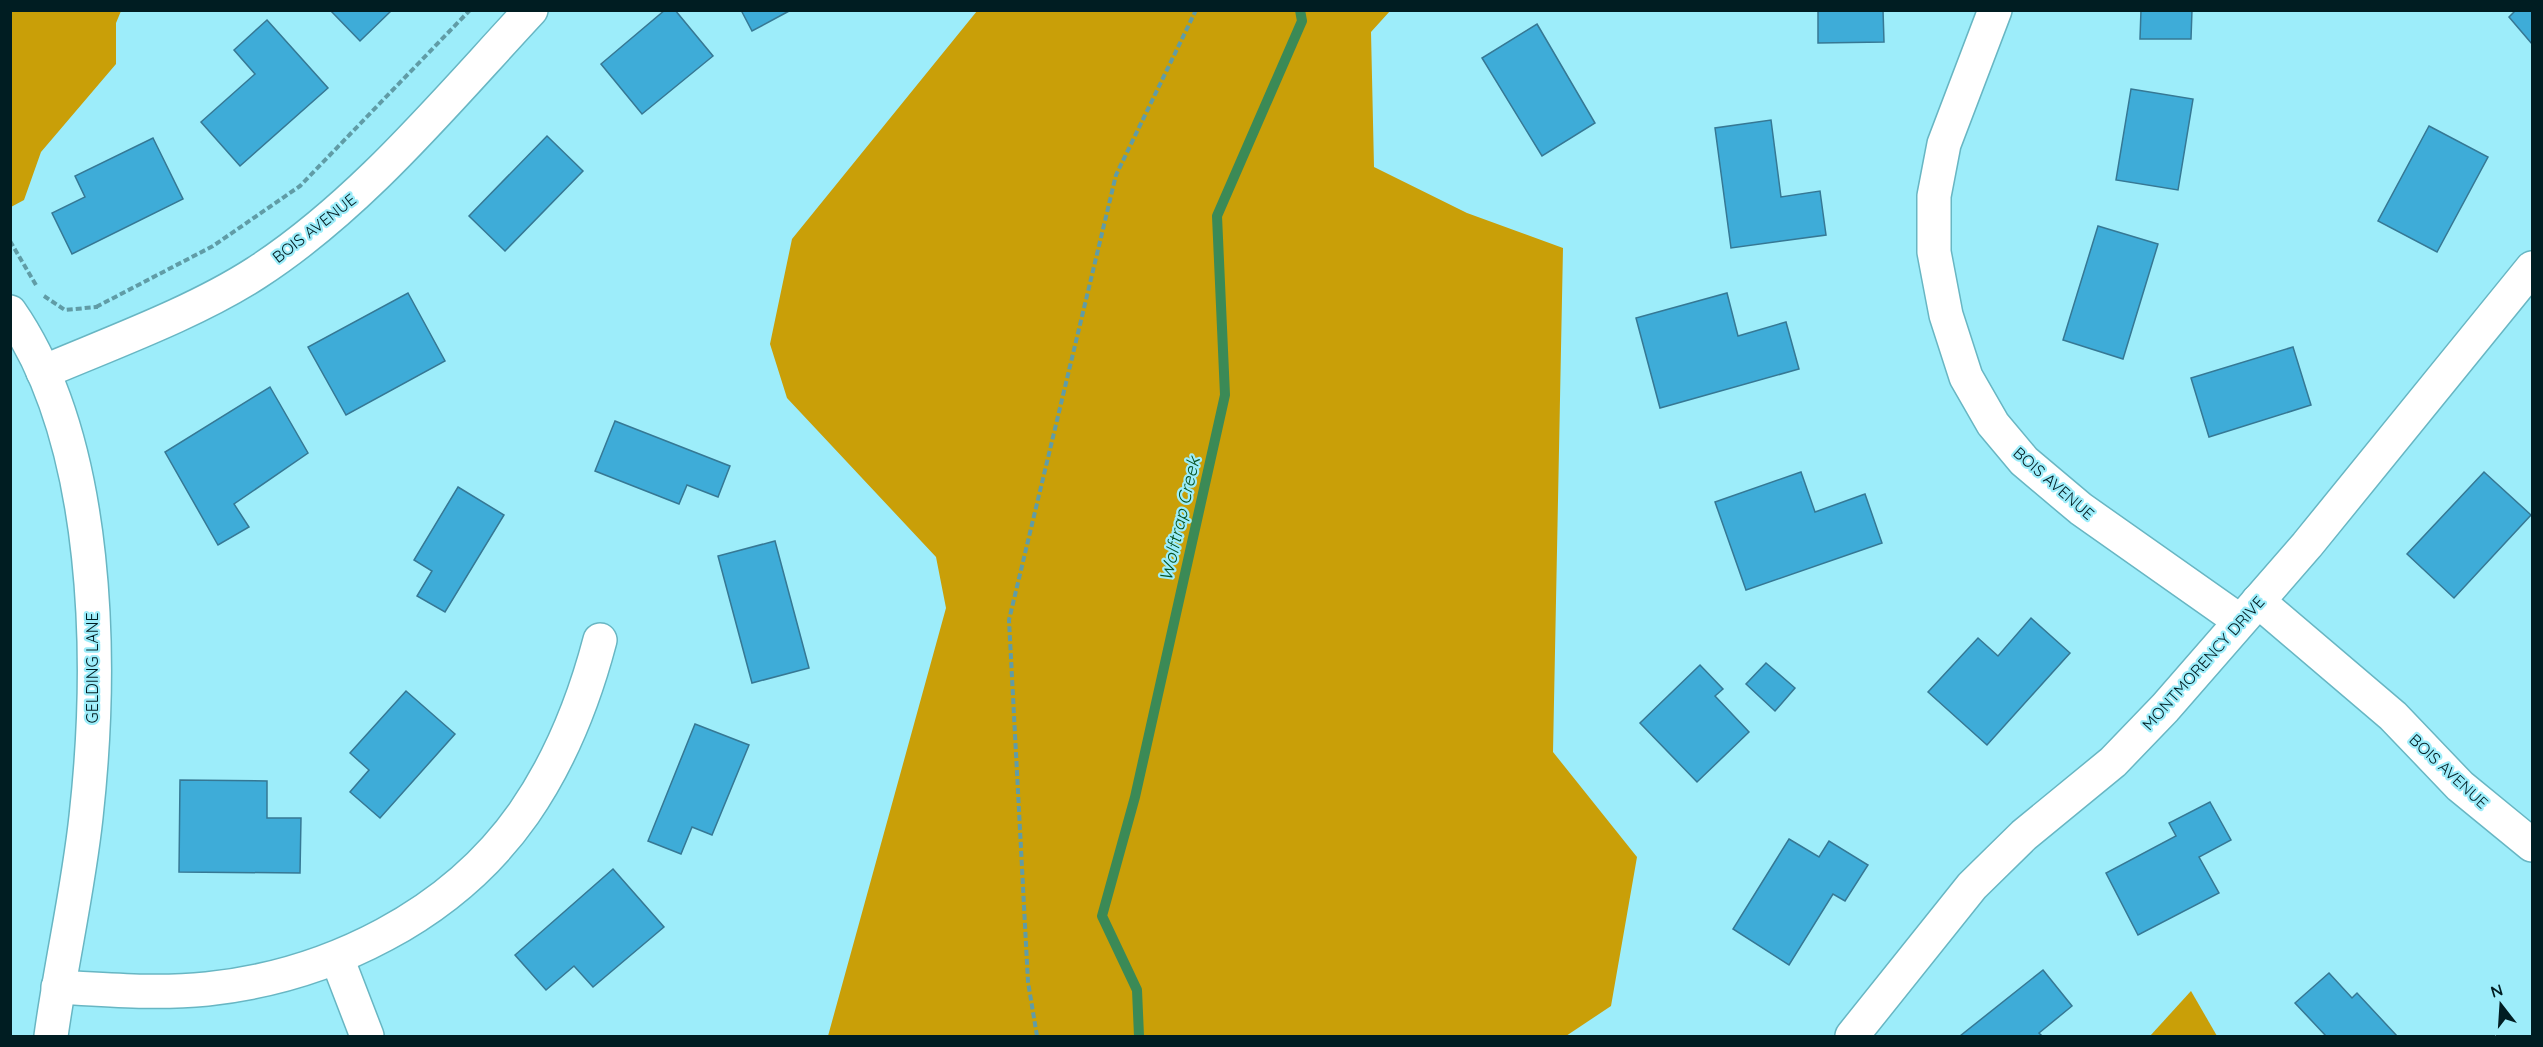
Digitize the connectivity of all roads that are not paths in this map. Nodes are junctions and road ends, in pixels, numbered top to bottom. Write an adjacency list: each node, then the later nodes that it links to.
1 (531, 10): 5 (street, BOIS AVENUE)
2 (1995, 10): 6 (street, BOIS AVENUE)
3 (2532, 268): 6 (street, MONTMORENCY DRIVE)
4 (10, 312): 5 (street, GELDING LANE)
5 (43, 372): 10 (street, GELDING LANE)
6 (2249, 611): 8 (street, BOIS AVENUE); 13 (street, MONTMORENCY DRIVE)
7 (600, 640): 9 (street)
8 (2532, 845)
9 (337, 958): 10 (street); 12 (street)
10 (58, 987): 11 (street, GELDING LANE)
11 (51, 1036)
12 (367, 1036)
13 (1852, 1036)

